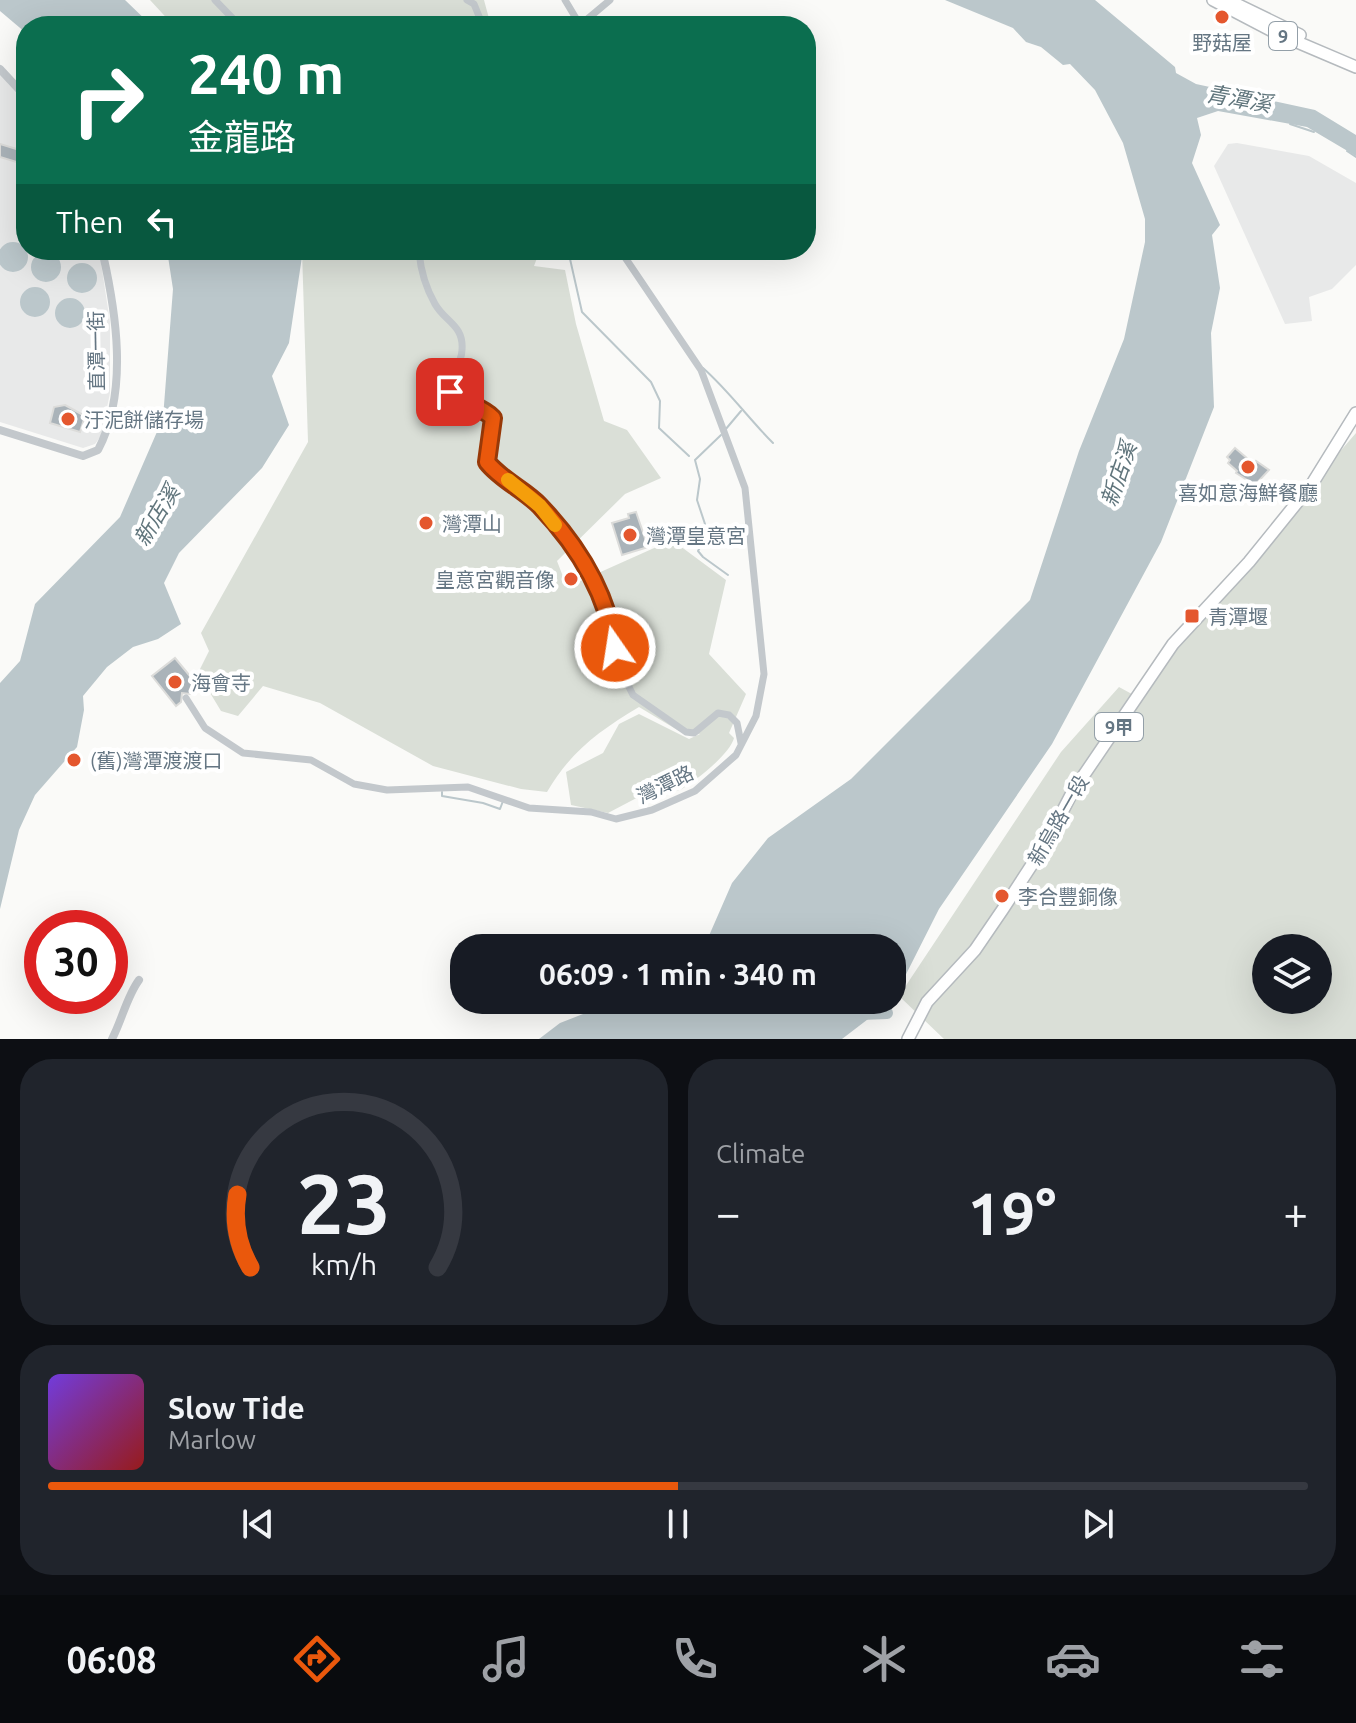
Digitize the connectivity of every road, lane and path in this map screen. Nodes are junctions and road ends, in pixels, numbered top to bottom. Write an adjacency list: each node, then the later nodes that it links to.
1 (215, 0): 6 (street)
2 (467, 0): 7 (street)
3 (610, 0): 8 (street)
4 (1213, 0): 10 (main road, 9)
5 (1228, 0): 9 (main road, 9)
6 (230, 16)
7 (479, 16)
8 (591, 16)
9 (1356, 59)
10 (1356, 67)
11 (0, 69): 12 (street)
12 (16, 86)
13 (103, 260): 17 (street, 直潭一街)
14 (421, 260): 19 (street)
15 (627, 260): 19 (street, 灣潭路)
16 (1356, 413): 22 (main road, 新烏路一段 / 9甲)
17 (0, 430)
18 (186, 698): 19 (street, 灣潭路)
19 (741, 746)
20 (139, 980): 21 (street)
21 (112, 1039)
22 (908, 1039)

